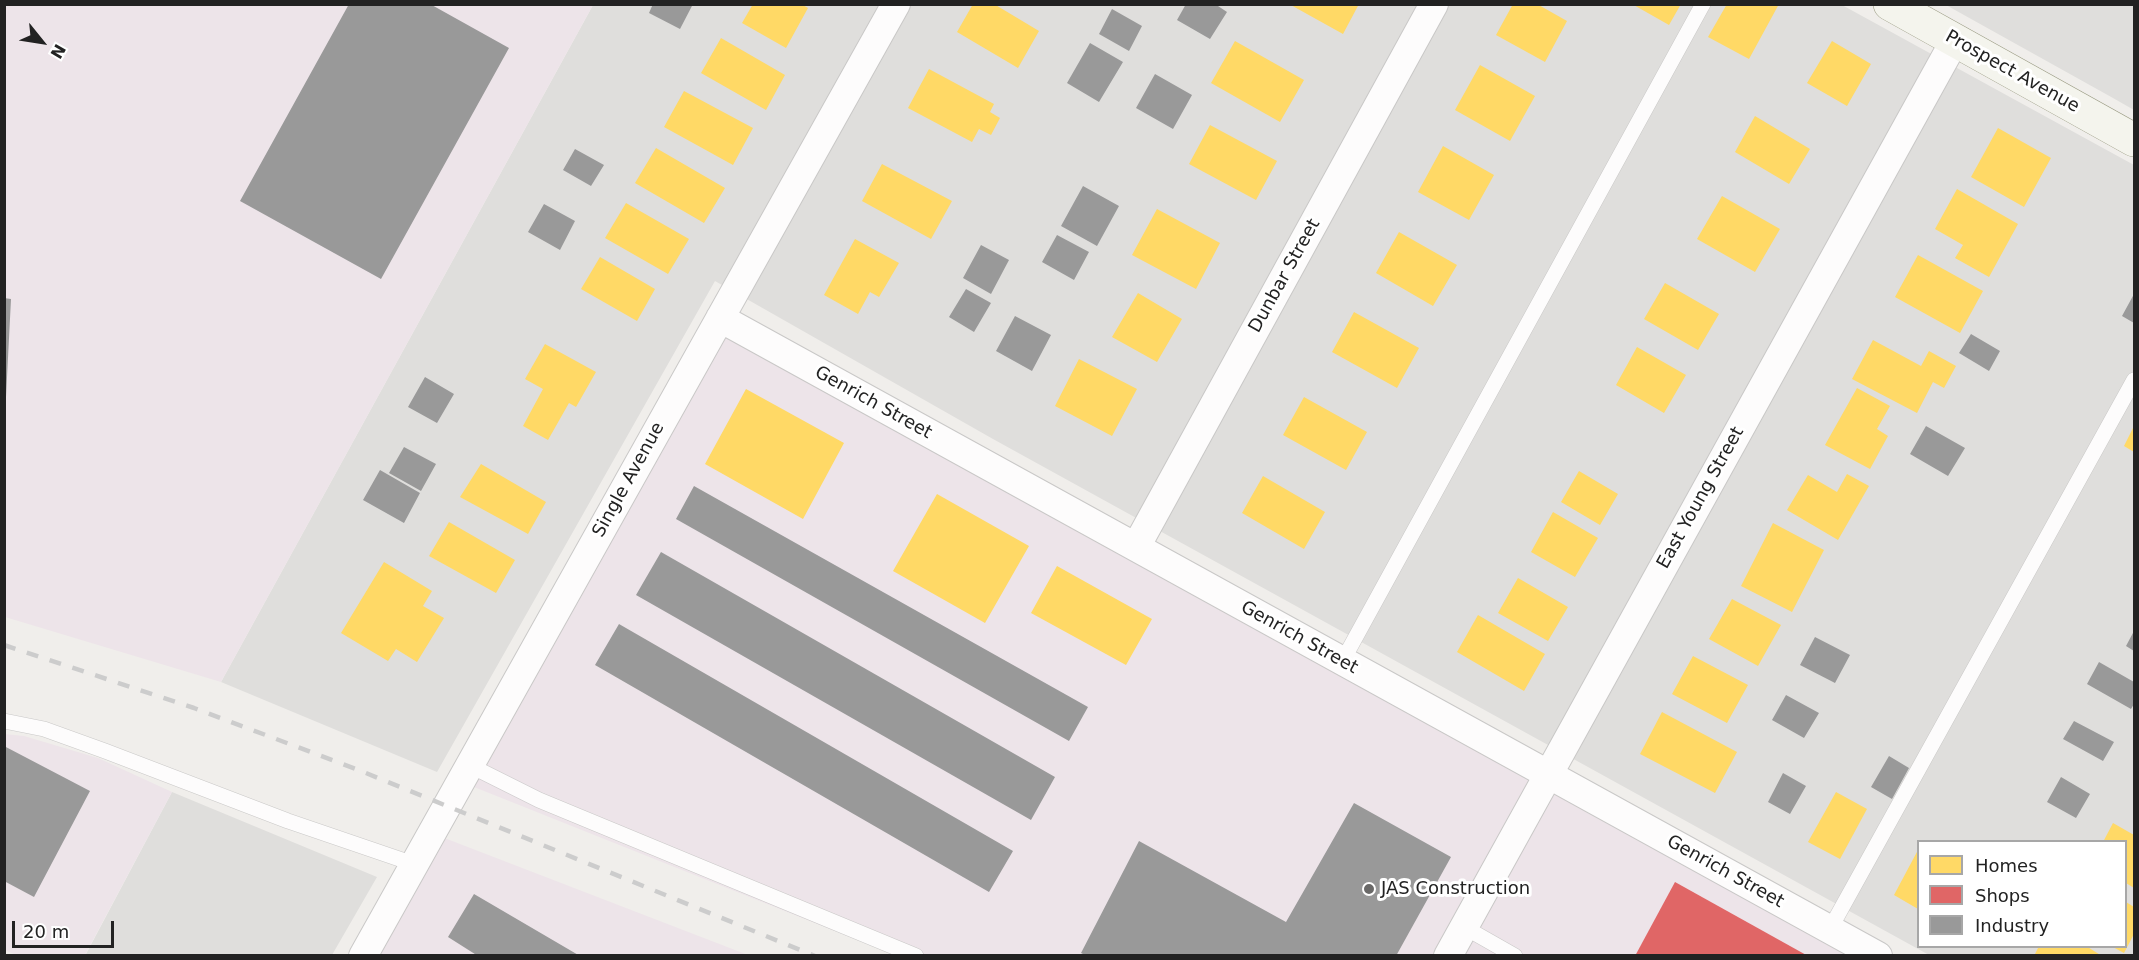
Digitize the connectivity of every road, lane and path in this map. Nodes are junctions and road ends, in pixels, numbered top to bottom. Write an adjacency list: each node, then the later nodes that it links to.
1 (896, 4): 7 (street, Single Avenue)
2 (1434, 4): 9 (street, Dunbar Street)
3 (1703, 4): 10 (lane)
4 (1890, 4): 5 (street, Prospect Avenue)
5 (1955, 40): 6 (street, Prospect Avenue); 13 (street, East Young Street)
6 (2134, 140)
7 (720, 318): 9 (street, Genrich Street); 12 (street, Single Avenue)
8 (2134, 380): 16 (lane)
9 (1136, 548): 10 (street, Genrich Street)
10 (1342, 662): 13 (street, Genrich Street)
11 (4, 721): 14 (lane)
12 (469, 765): 14 (street, Single Avenue); 18 (lane)
13 (1548, 775): 15 (street, East Young Street); 16 (street, Genrich Street)
14 (414, 864): 17 (street, Single Avenue)
15 (1464, 927): 19 (street, East Young Street); 20 (lane)
16 (1830, 929): 21 (street, Genrich Street)
17 (363, 956)
18 (916, 956)
19 (1448, 956)
20 (1515, 956)
21 (1878, 956)

